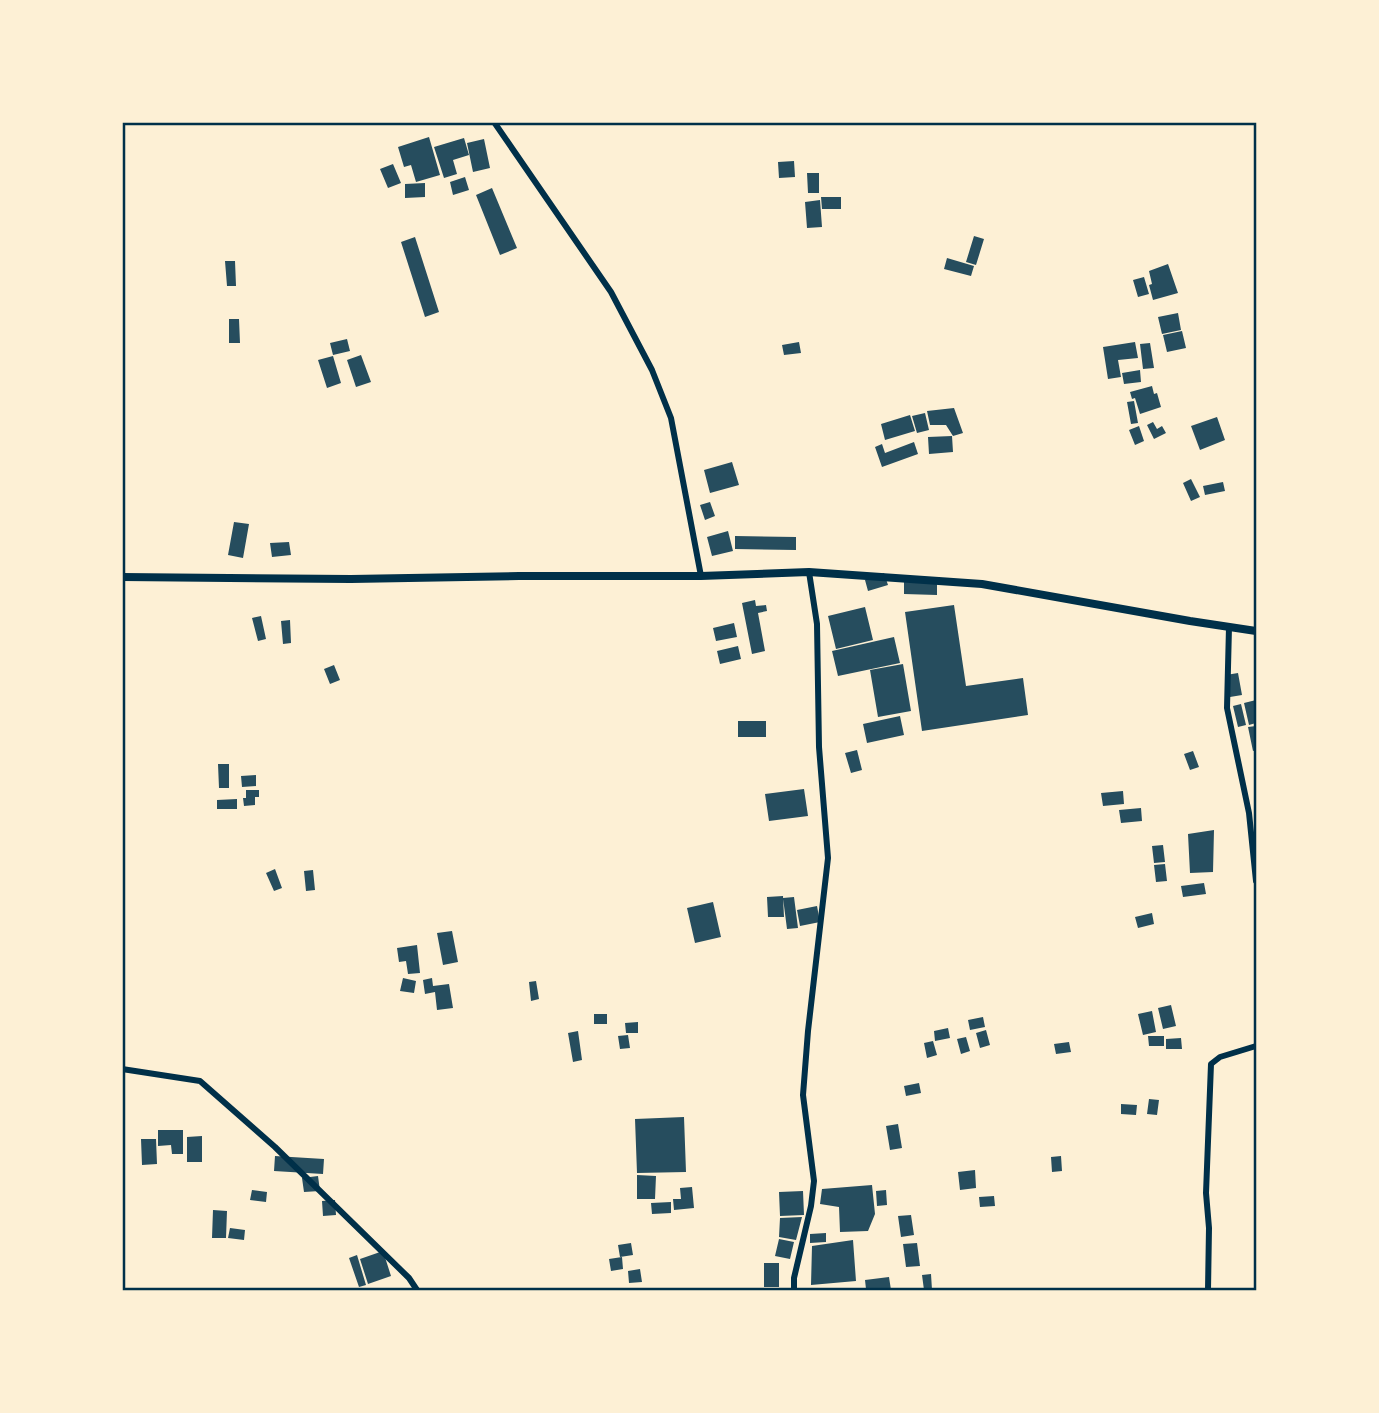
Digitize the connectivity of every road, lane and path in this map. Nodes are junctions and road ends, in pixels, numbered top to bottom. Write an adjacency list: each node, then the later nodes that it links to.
1 (494, 122): 3 (street)
2 (809, 572): 3 (street); 5 (street); 11 (street)
3 (701, 576): 4 (street)
4 (122, 577)
5 (1229, 627): 6 (street); 7 (street)
6 (1256, 631)
7 (1256, 881)
8 (1256, 1046): 12 (street)
9 (122, 1069): 10 (street)
10 (417, 1290)
11 (794, 1290)
12 (1208, 1290)

